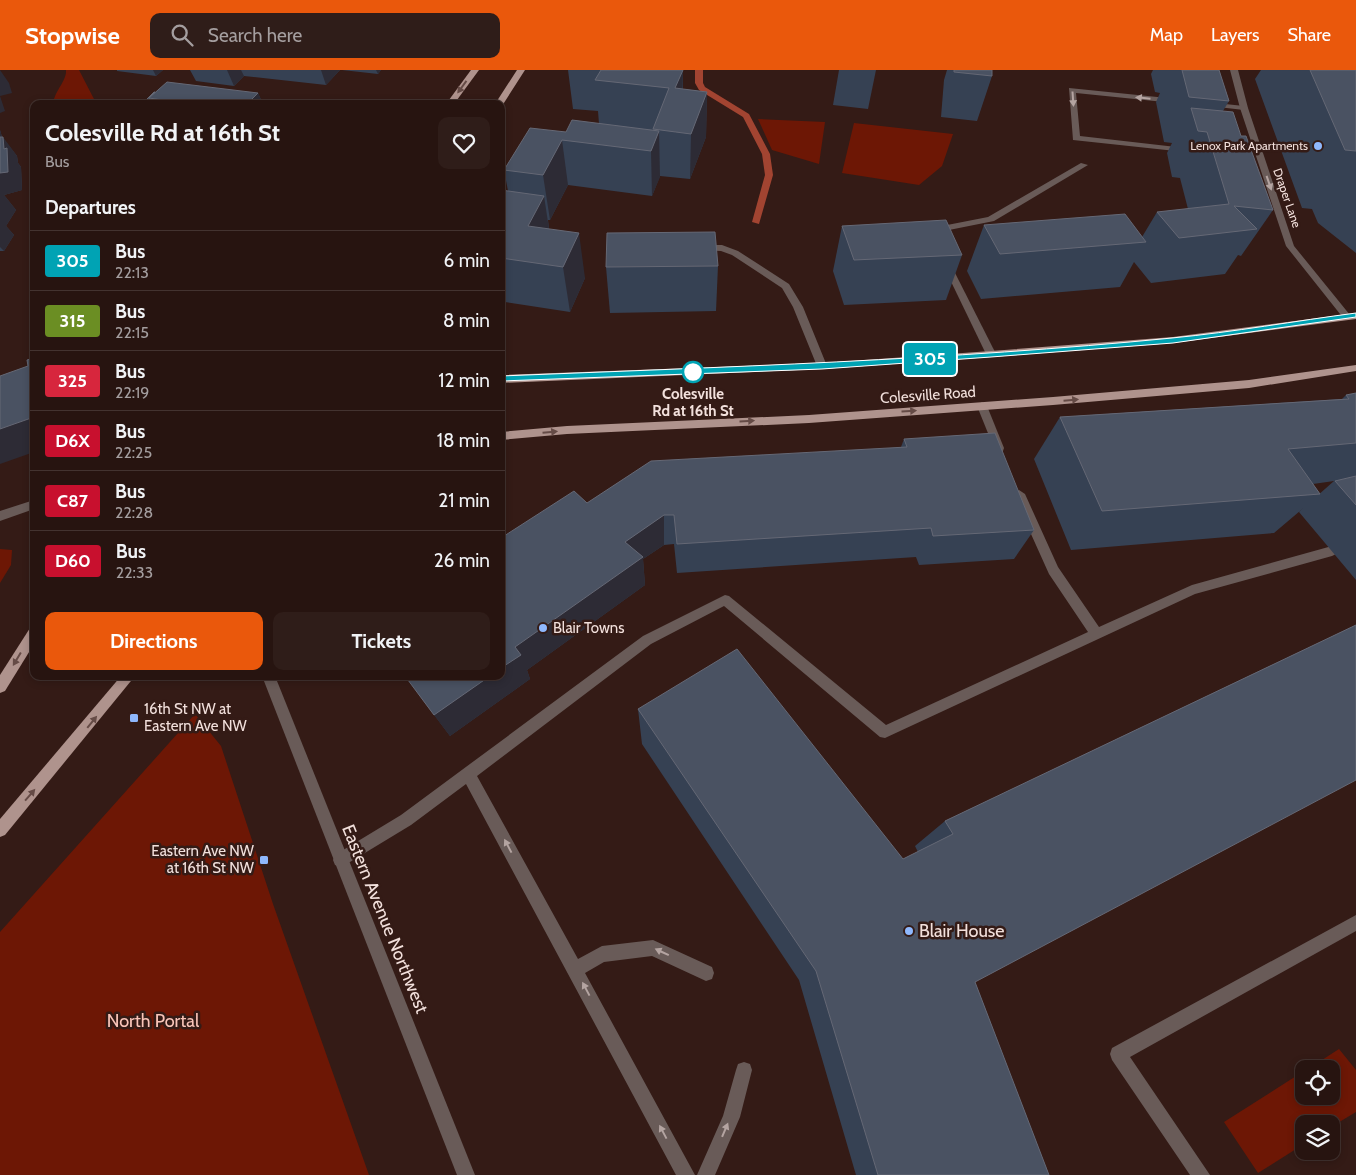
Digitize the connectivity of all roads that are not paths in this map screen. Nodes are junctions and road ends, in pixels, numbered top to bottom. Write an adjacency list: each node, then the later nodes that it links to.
1 (475, 70): 4 (main road, one-way to 4)
2 (521, 70): 5 (main road)
3 (1234, 70): 8 (street, Draper Lane)
4 (453, 100)
5 (502, 100)
6 (1178, 101): 9 (street, one-way to 9)
7 (1197, 103): 8 (street)
8 (1244, 108): 12 (street, Draper Lane, one-way to 12)
9 (1198, 152)
10 (1084, 165): 13 (street)
11 (692, 248): 14 (street)
12 (1352, 316): 13 (main road)
13 (991, 354): 14 (main road)
14 (822, 366): 16 (main road)
15 (1356, 368): 17 (main road, Colesville Road, one-way to 15)
16 (505, 379)
17 (982, 406): 18 (main road, Colesville Road, one-way to 17); 19 (street)
18 (505, 436)
19 (1003, 456)
20 (1014, 483): 24 (street)
21 (30, 505): 22 (street)
22 (0, 516)
23 (1332, 551): 24 (street)
24 (1096, 634): 29 (street)
25 (30, 639): 28 (main road, one-way to 28)
26 (126, 680): 30 (main road, one-way to 26)
27 (270, 680): 31 (street, Eastern Avenue Northwest)
28 (0, 688)
29 (469, 775): 31 (street); 33 (street, one-way to 29)
30 (0, 830)
31 (340, 860): 36 (street, Eastern Avenue Northwest)
32 (1356, 923): 39 (street)
33 (575, 970): 34 (street, one-way to 33); 37 (street, one-way to 33)
34 (706, 973)
35 (744, 1070): 38 (street, one-way to 35)
36 (466, 1175)
37 (686, 1175)
38 (706, 1175)
39 (1201, 1175)

